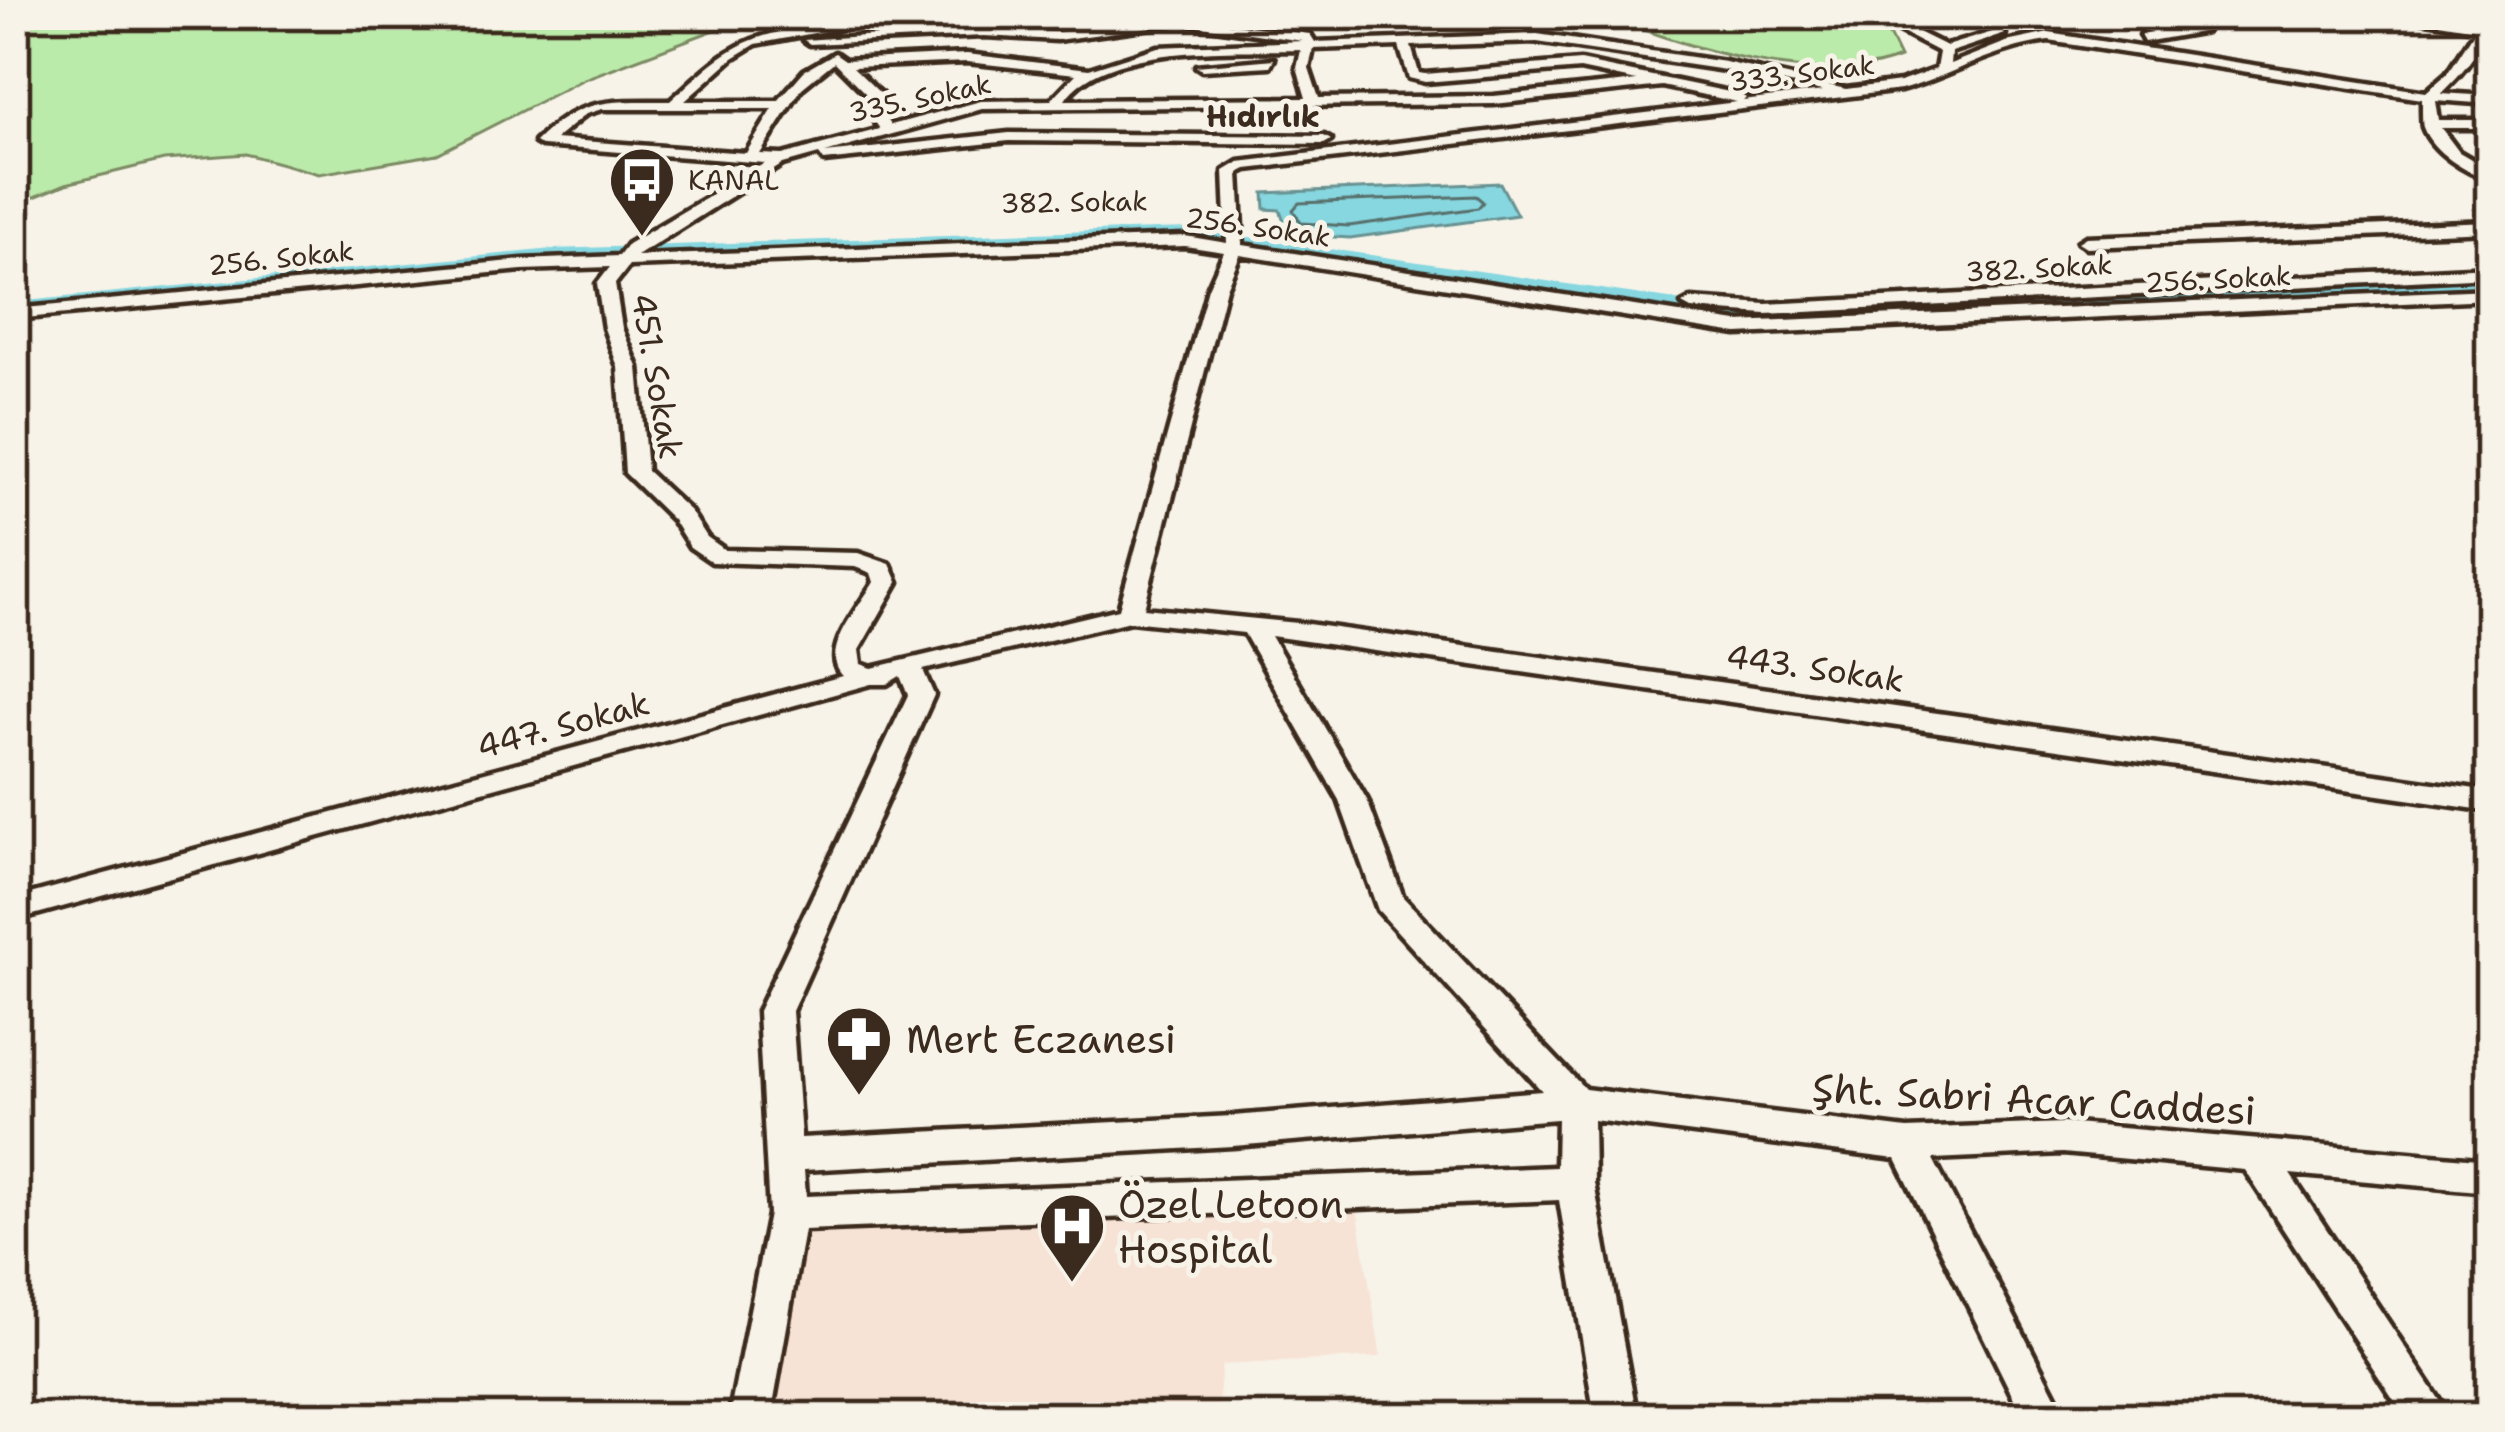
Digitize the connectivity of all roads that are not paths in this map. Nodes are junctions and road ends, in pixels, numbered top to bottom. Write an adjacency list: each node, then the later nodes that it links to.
1 (733, 15): 13 (street)
2 (903, 15): 13 (street)
3 (1346, 15): 4 (street)
4 (1491, 15)
5 (1874, 15): 18 (street)
6 (2121, 15): 12 (street)
7 (2181, 15): 12 (street)
8 (2420, 17): 9 (street)
9 (2487, 21): 30 (street)
10 (1218, 22): 11 (street); 15 (street); 17 (street)
11 (984, 32): 13 (street); 19 (street)
12 (2163, 34): 14 (street)
13 (803, 36): 21 (street); 35 (street)
14 (2144, 38): 18 (street); 27 (street)
15 (1312, 43): 16 (street); 17 (street); 22 (street)
16 (1405, 46): 26 (street); 29 (street)
17 (1188, 48): 23 (street); 24 (street)
18 (1945, 50): 25 (street)
19 (967, 58): 20 (street); 21 (street)
20 (984, 59): 24 (street); 28 (street)
21 (840, 61): 36 (street); 40 (street)
22 (1304, 62): 23 (street); 37 (street)
23 (1202, 66): 31 (street)
24 (1088, 72): 34 (street)
25 (1942, 75): 27 (street, 333. Sokak); 29 (street, 333. Sokak)
26 (1662, 82): 33 (street); 37 (street, 335. Sokak)
27 (2327, 82): 30 (street, 333. Sokak)
28 (978, 92): 34 (street, 335. Sokak); 40 (street, 335. Sokak)
29 (1844, 92): 33 (street, 333. Sokak)
30 (2428, 97): 32 (street, 333. Sokak); 38 (street)
31 (1188, 100): 34 (street, 335. Sokak); 37 (street, 335. Sokak)
32 (2490, 100)
33 (1760, 102): 41 (street, 333. Sokak)
34 (1056, 104)
35 (673, 105): 36 (street); 42 (street)
36 (777, 105): 42 (street)
37 (1315, 105)
38 (2428, 124): 39 (street); 44 (street)
39 (2490, 124)
40 (886, 128): 43 (street, 335. Sokak)
41 (1375, 149): 43 (street); 46 (street, 333. Sokak)
42 (753, 154): 43 (street)
43 (778, 160): 48 (street, 335. Sokak)
44 (2488, 172)
45 (2490, 226): 47 (street)
46 (1234, 238): 48 (street, 256. Sokak); 48 (street, 382. Sokak); 49 (street, 382. Sokak); 50 (street, 256. Sokak); 53 (street)
47 (2086, 242)
48 (631, 252): 51 (street, 382. Sokak); 52 (street, 256. Sokak); 55 (street, 451. Sokak)
49 (2490, 272)
50 (2490, 294)
51 (15, 298)
52 (15, 314)
53 (1130, 614): 54 (street, 443. Sokak); 55 (street, 447. Sokak)
54 (1253, 627): 56 (street, 443. Sokak); 58 (street)
55 (893, 672): 57 (street, 447. Sokak); 60 (street)
56 (2490, 802)
57 (15, 908)
58 (1575, 1103): 59 (street, Şht. Sabri Acar Caddesi); 60 (street, Şht. Sabri Acar Caddesi); 63 (street)
59 (1907, 1145): 61 (street, Şht. Sabri Acar Caddesi); 67 (street)
60 (783, 1155): 64 (street)
61 (2256, 1155): 62 (street, Şht. Sabri Acar Caddesi); 68 (street)
62 (2490, 1176)
63 (1575, 1183): 64 (street); 66 (street)
64 (788, 1214): 65 (street)
65 (750, 1417)
66 (1616, 1417)
67 (2045, 1417)
68 (2430, 1417)

